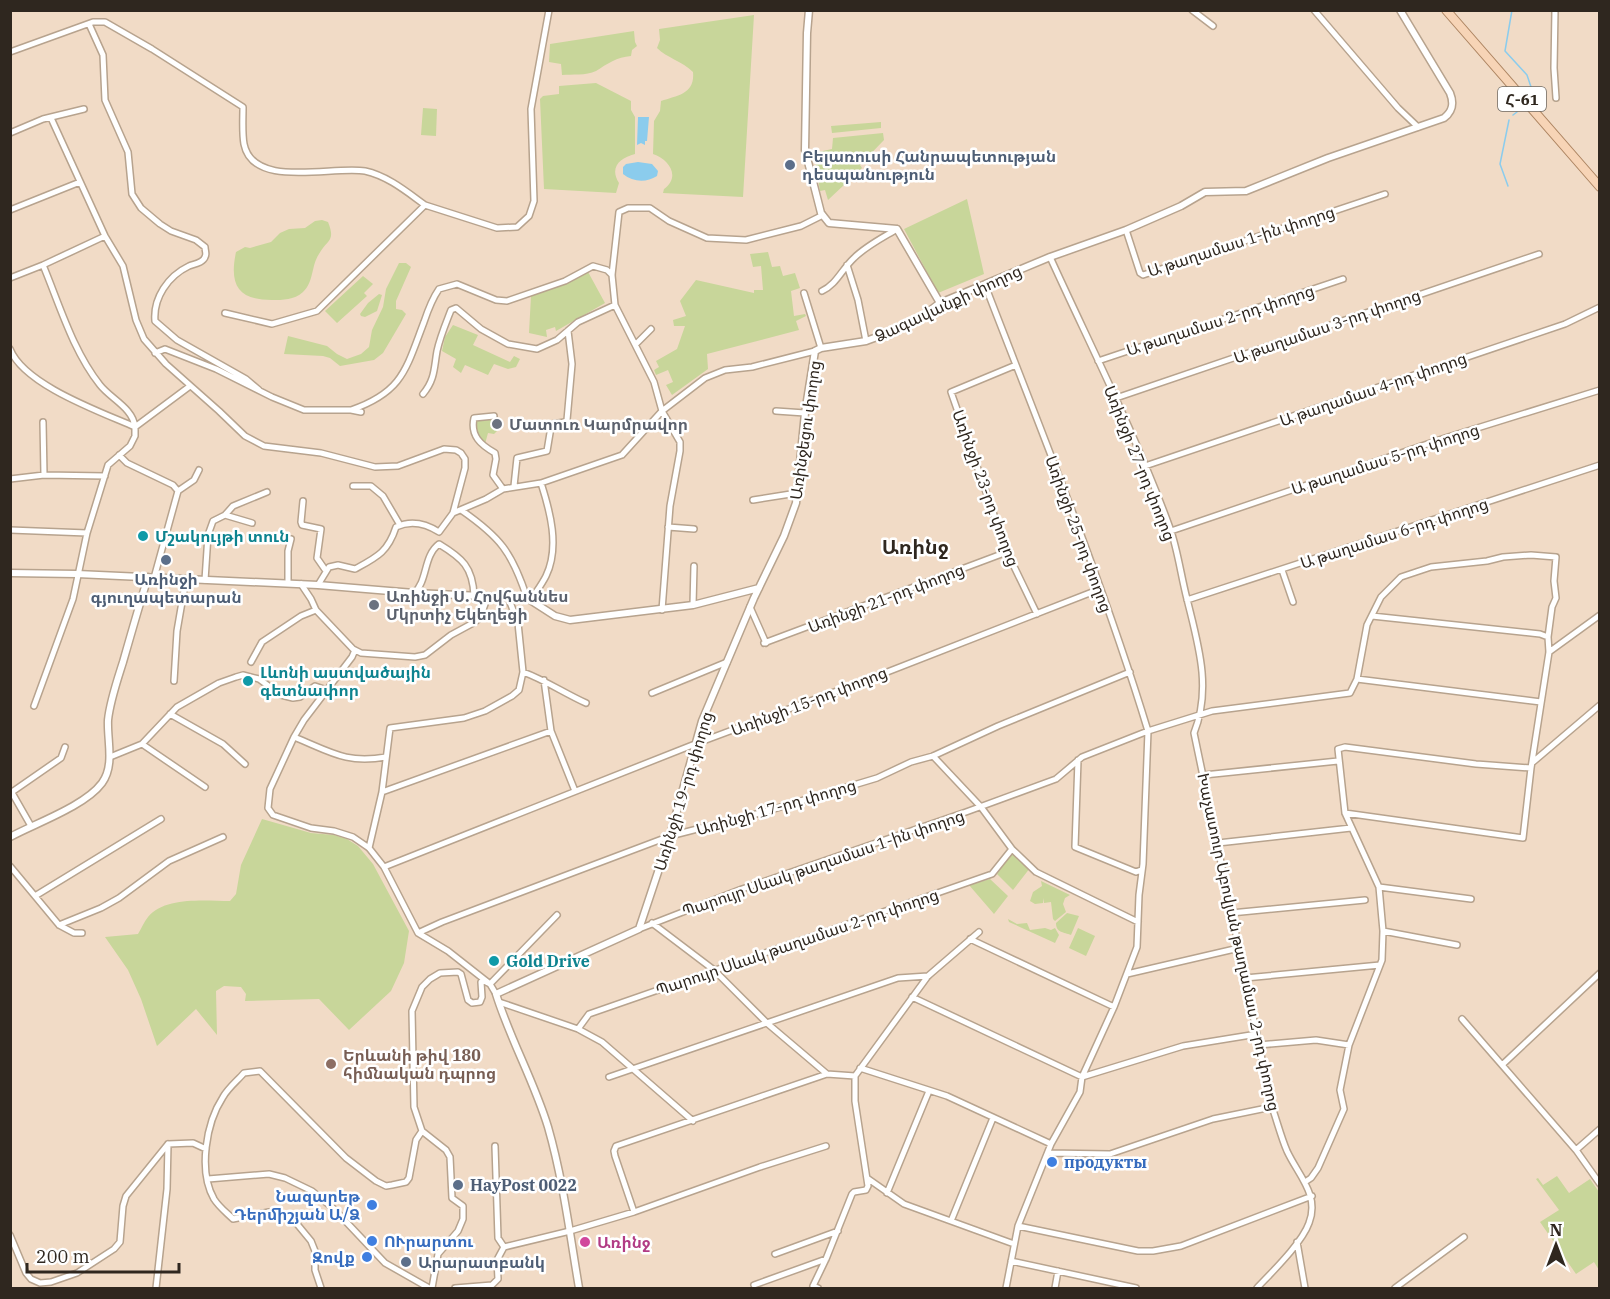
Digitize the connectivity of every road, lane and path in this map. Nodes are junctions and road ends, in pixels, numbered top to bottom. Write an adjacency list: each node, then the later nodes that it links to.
1 (549, 10): 19 (street)
2 (809, 10): 21 (street)
3 (1192, 10): 9 (street)
4 (1314, 10): 14 (street)
5 (1400, 10): 14 (street, Ձագավանքի փողոց)
6 (1446, 10): 17 (main road, Հ-61)
7 (1555, 10): 11 (street)
8 (89, 24): 10 (street); 19 (street); 49 (street)
9 (1213, 26)
10 (10, 52)
11 (1556, 98)
12 (84, 109): 13 (street)
13 (51, 118): 15 (street); 16 (street)
14 (1418, 127): 23 (street, Ձագավանքի փողոց)
15 (10, 133)
16 (80, 182): 20 (street); 24 (street)
17 (1599, 187)
18 (1385, 195): 23 (street, Ա թաղամաս 1-ին փողոց)
19 (425, 205): 38 (street)
20 (10, 210)
21 (823, 215): 22 (street); 29 (street)
22 (897, 229): 28 (street); 35 (street)
23 (1126, 230): 26 (street, Ձագավանքի փողոց)
24 (105, 236): 27 (street); 45 (street)
25 (1539, 254): 52 (street, Ա թաղամաս 3-րդ փողոց)
26 (1050, 257): 32 (street, Ձագավանքի փողոց); 46 (street, Առինջի 27-րդ փողոց)
27 (44, 265): 30 (street); 60 (street)
28 (847, 265): 33 (street); 41 (street)
29 (612, 275): 36 (street); 53 (street)
30 (10, 278)
31 (1343, 279): 46 (street, Ա թաղամաս 2-րդ փողոց)
32 (985, 285): 35 (street, Ձագավանքի փողոց); 47 (street, Առինջի 25-րդ փողոց)
33 (822, 291)
34 (804, 293): 44 (street)
35 (940, 303): 41 (street, Ձագավանքի փողոց)
36 (615, 305): 40 (street); 42 (street)
37 (1599, 307): 63 (street, Ա թաղամաս 4-րդ փողոց)
38 (225, 313)
39 (651, 329): 42 (street)
40 (568, 331): 51 (street); 70 (street)
41 (866, 341): 44 (street, Ձագավանքի փողոց)
42 (636, 344): 54 (street)
43 (10, 350): 60 (street)
44 (818, 350): 54 (street, Ձագավանքի փողոց); 57 (street, Առինջեցու փողոց)
45 (155, 353): 48 (street); 49 (street)
46 (1098, 360): 52 (street, Առինջի 27-րդ փողոց)
47 (1016, 365): 88 (street, Առինջի 23-րդ փողոց); 101 (street, Առինջի 25-րդ փողոց)
48 (190, 386): 60 (street); 78 (street)
49 (259, 390): 53 (street)
50 (1599, 390): 85 (street, Ա թաղամաս 5-րդ փողոց)
51 (423, 394)
52 (1116, 398): 63 (street, Առինջի 27-րդ փողոց)
53 (351, 410): 56 (street)
54 (662, 411): 68 (street, Ձագավանքի փողոց); 82 (street)
55 (776, 411): 57 (street)
56 (361, 412)
57 (805, 413): 74 (street, Առինջեցու փողոց)
58 (494, 416): 71 (street)
59 (43, 422): 65 (street)
60 (135, 427): 61 (street)
61 (119, 455): 66 (street); 72 (street)
62 (1599, 465): 90 (street, Ա թաղամաս 6-րդ փողոց)
63 (1145, 466): 85 (street, Առինջի 27-րդ փողոց)
64 (199, 470): 72 (street)
65 (44, 475): 66 (street); 67 (street)
66 (105, 476): 86 (street)
67 (10, 479)
68 (541, 483): 70 (street, Ձագավանքի փողոց); 106 (street)
69 (353, 486): 81 (street)
70 (514, 486): 71 (street, Ձագավանքի փողոց)
71 (503, 489): 77 (street, Ձագավանքի փողոց)
72 (178, 491): 94 (street)
73 (267, 492): 79 (street)
74 (797, 493): 75 (street); 100 (street, Առինջեցու փողոց)
75 (753, 500)
76 (303, 501): 91 (street)
77 (461, 510): 78 (street, Ձագավանքի փողոց); 106 (street)
78 (453, 513): 81 (street, Ձագավանքի փողոց)
79 (225, 515): 80 (street); 96 (street)
80 (252, 523)
81 (400, 525): 91 (street)
82 (668, 527): 83 (street); 112 (street)
83 (694, 529)
84 (10, 530): 86 (street)
85 (1171, 531): 107 (street, Առինջի 27-րդ փողոց)
86 (87, 533): 93 (street)
87 (291, 539): 97 (street)
88 (1007, 552): 110 (street, Առինջի 21-րդ փողոց); 113 (street, Առինջի 23-րդ փողոց)
89 (694, 566): 109 (street)
90 (1282, 570): 107 (street, Ա թաղամաս 6-րդ փողոց); 108 (street)
91 (326, 572): 99 (street)
92 (10, 573): 93 (street)
93 (77, 574): 94 (street); 131 (street)
94 (151, 578): 95 (street); 141 (street)
95 (186, 579): 96 (street); 125 (street)
96 (205, 580): 97 (street)
97 (288, 584): 98 (street)
98 (301, 584): 99 (street); 111 (street)
99 (318, 585): 102 (street)
100 (759, 588): 109 (street); 110 (street, Առինջի 19-րդ փողոց)
101 (1101, 589): 113 (street, Առինջի 15-րդ փողոց); 122 (street, Առինջի 25-րդ փողոց)
102 (414, 593): 103 (street); 103 (street)
103 (474, 596): 104 (street)
104 (488, 596): 105 (street); 117 (street)
105 (508, 597): 106 (street); 121 (street)
106 (529, 599): 112 (street)
107 (1187, 600): 133 (street, Առինջի 27-րդ փողոց)
108 (1293, 602)
109 (693, 605): 112 (street)
110 (750, 607): 120 (street, Առինջի 19-րդ փողոց)
111 (316, 610): 117 (street); 119 (street)
112 (662, 610)
113 (1036, 614): 138 (street, Առինջի 15-րդ փողոց)
114 (1599, 615): 118 (street)
115 (1372, 616): 116 (street); 116 (street); 123 (street)
116 (1548, 637): 118 (street)
117 (355, 650): 126 (street)
118 (1549, 652): 128 (street)
119 (251, 662)
120 (727, 662): 127 (street); 138 (street, Առինջի 19-րդ փողոց)
121 (523, 672): 124 (street); 142 (street)
122 (1130, 672): 135 (street, Առինջի 25-րդ փողոց); 140 (street, Առինջի 17-րդ փողոց)
123 (1357, 679): 128 (street); 133 (street)
124 (544, 680): 129 (street); 134 (street)
125 (174, 681)
126 (327, 690): 132 (street); 136 (street)
127 (652, 693)
128 (1541, 702): 146 (street)
129 (586, 703)
130 (1599, 705): 146 (street)
131 (34, 706)
132 (170, 714): 137 (street); 145 (street)
133 (1202, 714): 135 (street); 147 (street, Խաչատուր Աբովյան թաղամաս 2-րդ փողոց)
134 (550, 731): 150 (street); 151 (street)
135 (1148, 731): 143 (street, Պարույր Սևակ թաղամաս 1-ին փողոց); 165 (street, Առինջի 25-րդ փողոց)
136 (294, 737): 142 (street); 161 (street)
137 (142, 744): 141 (street); 148 (street)
138 (695, 744): 150 (street, Առինջի 15-րդ փողոց); 157 (street, Առինջի 19-րդ փողոց)
139 (65, 747): 149 (street)
140 (933, 756): 152 (street); 157 (street, Առինջի 17-րդ փողոց)
141 (110, 757): 155 (street)
142 (386, 757): 151 (street)
143 (1078, 760): 152 (street, Պարույր Սևակ թաղամաս 1-ին փողոց); 165 (street)
144 (1338, 761): 146 (street); 147 (street); 153 (street)
145 (245, 764)
146 (1532, 765): 153 (street)
147 (1204, 775): 160 (street, Խաչատուր Աբովյան թաղամաս 2-րդ փողոց)
148 (204, 787)
149 (11, 791): 155 (street)
150 (575, 791): 164 (street, Առինջի 15-րդ փողոց)
151 (382, 792): 161 (street)
152 (981, 807): 162 (street); 173 (street, Պարույր Սևակ թաղամաս 1-ին փողոց)
153 (1345, 813): 156 (street)
154 (161, 819): 167 (street)
155 (31, 826): 158 (street)
156 (1351, 828): 160 (street); 166 (street)
157 (670, 836): 175 (street, Առինջի 19-րդ փողոց); 179 (street, Առինջի 17-րդ փողոց)
158 (10, 837)
159 (223, 837): 174 (street)
160 (1218, 843): 170 (street, Խաչատուր Աբովյան թաղամաս 2-րդ փողոց)
161 (369, 848): 164 (street)
162 (1012, 849): 172 (street); 184 (street, Պարույր Սևակ թաղամաս 2-րդ փողոց)
163 (10, 866): 167 (street)
164 (384, 867): 179 (street)
165 (1141, 870): 172 (street, Առինջի 25-րդ փողոց)
166 (1379, 888): 169 (street); 177 (street)
167 (35, 896): 174 (street)
168 (1365, 900): 170 (street)
169 (1471, 900)
170 (1231, 914): 182 (street, Խաչատուր Աբովյան թաղամաս 2-րդ փողոց)
171 (557, 915): 189 (street)
172 (1138, 922): 186 (street, Առինջի 25-րդ փողոց)
173 (652, 923): 175 (street, Պարույր Սևակ թաղամաս 1-ին փողոց); 184 (street)
174 (59, 925): 178 (street)
175 (639, 929): 190 (street, Պարույր Սևակ թաղամաս 1-ին փողոց)
176 (979, 932): 180 (street)
177 (1383, 932): 181 (street); 183 (street)
178 (82, 933)
179 (418, 933): 189 (street)
180 (970, 939): 187 (street); 193 (street)
181 (1457, 945)
182 (1239, 948): 186 (street); 188 (street, Խաչատուր Աբովյան թաղամաս 2-րդ փողոց)
183 (1380, 965): 188 (street); 199 (street)
184 (714, 970): 195 (street); 196 (street, Պարույր Սևակ թաղամաս 2-րդ փողոց)
185 (1599, 973): 200 (street)
186 (1127, 974): 193 (street, Առինջի 25-րդ փողոց)
187 (928, 976): 191 (street); 195 (street)
188 (1245, 978): 197 (street, Խաչատուր Աբովյան թաղամաս 2-րդ փողոց)
189 (490, 984): 190 (street); 212 (street)
190 (496, 994): 192 (street)
191 (912, 997): 201 (street); 206 (street)
192 (499, 1002): 196 (street); 229 (street)
193 (1114, 1007): 206 (street, Առինջի 25-րդ փողոց)
194 (1462, 1019): 200 (street)
195 (768, 1024): 202 (street); 203 (street)
196 (578, 1029): 202 (street)
197 (1257, 1034): 198 (street, Խաչատուր Աբովյան թաղամաս 2-րդ փողոց); 206 (street)
198 (1259, 1045): 199 (street); 208 (street, Խաչատուր Աբովյան թաղամաս 2-րդ փողոց)
199 (1349, 1045): 222 (street)
200 (1502, 1065): 218 (street)
201 (860, 1068): 204 (street); 207 (street)
202 (633, 1069): 205 (street); 210 (street)
203 (826, 1074): 204 (street); 210 (street)
204 (855, 1076): 220 (street)
205 (609, 1077)
206 (1082, 1077): 214 (street, Առինջի 25-րդ փողոց)
207 (929, 1091): 209 (street); 224 (street)
208 (1272, 1107): 219 (street); 222 (street, Խաչատուր Աբովյան թաղամաս 2-րդ փողոց)
209 (993, 1118): 214 (street); 227 (street)
210 (693, 1120): 226 (street)
211 (1599, 1129): 218 (street)
212 (422, 1131): 217 (street); 244 (street)
213 (168, 1144): 217 (street); 231 (street); 242 (street)
214 (1051, 1144): 219 (street, Առինջի 25-րդ փողոց)
215 (495, 1146): 235 (street)
216 (826, 1146): 226 (street)
217 (206, 1149): 221 (street)
218 (1576, 1150): 223 (street)
219 (1048, 1153): 228 (street, Առինջի 25-րդ փողոց)
220 (867, 1178): 224 (street); 230 (street)
221 (208, 1179): 243 (street); 244 (street)
222 (1305, 1182): 225 (street, Խաչատուր Աբովյան թաղամաս 2-րդ փողոց)
223 (1599, 1184)
224 (887, 1193): 227 (street)
225 (1312, 1196): 228 (street); 233 (street)
226 (634, 1212): 229 (street)
227 (951, 1221): 234 (street)
228 (1018, 1226): 234 (street, Առինջի 25-րդ փողոց)
229 (570, 1231): 235 (street); 246 (street)
230 (838, 1231): 236 (street); 237 (street)
231 (10, 1234)
232 (1464, 1238): 254 (street)
233 (1297, 1242): 252 (street); 253 (street)
234 (1014, 1244): 238 (street, Առինջի 25-րդ փողոց)
235 (504, 1247): 245 (street)
236 (775, 1254)
237 (826, 1259): 241 (street); 247 (street)
238 (1011, 1261): 239 (street); 248 (street, Առինջի 25-րդ փողոց)
239 (1058, 1271): 240 (street); 249 (street)
240 (1102, 1281): 250 (street); 251 (street)
241 (754, 1286)
242 (156, 1288)
243 (321, 1288)
244 (430, 1288)
245 (455, 1288)
246 (579, 1288)
247 (814, 1288)
248 (1006, 1288)
249 (1055, 1288)
250 (1101, 1288)
251 (1136, 1288)
252 (1257, 1288)
253 (1305, 1288)
254 (1395, 1288)

